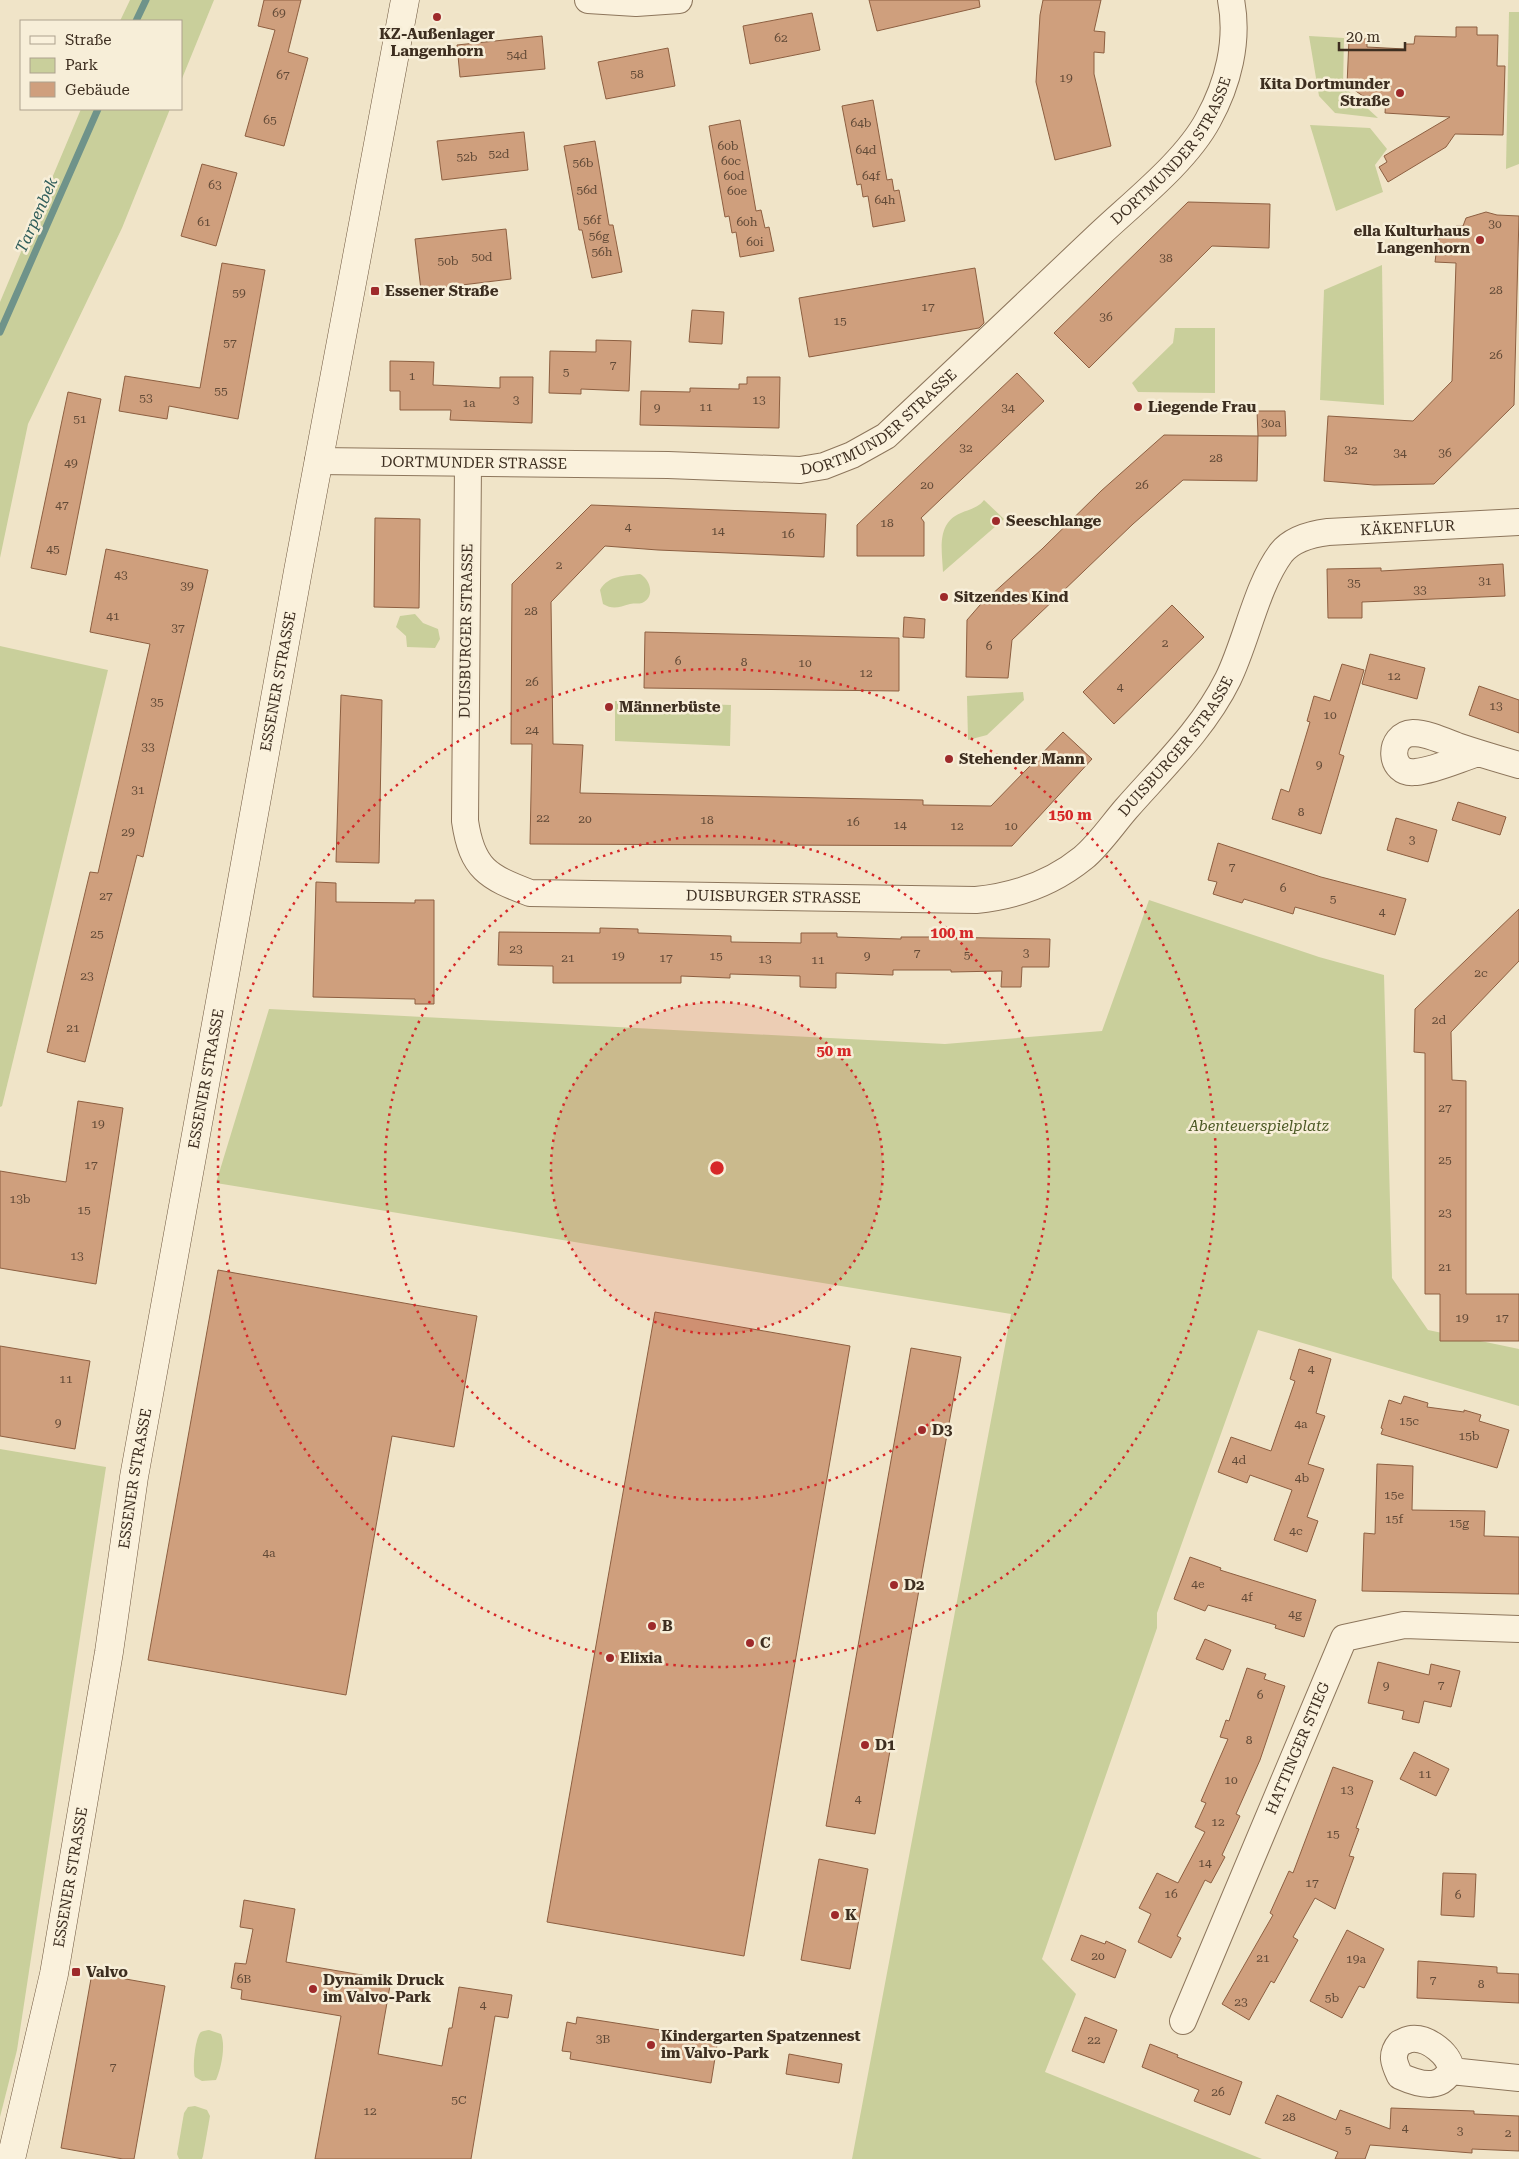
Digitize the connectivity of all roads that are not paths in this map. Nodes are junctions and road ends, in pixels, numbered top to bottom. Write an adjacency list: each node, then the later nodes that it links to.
1 (405, 0): 5 (street, ESSENER STRASSE)
2 (588, 0): 3 (street)
3 (679, 0)
4 (1231, 0): 6 (street, DORTMUNDER STRASSE)
5 (318, 461): 6 (street, DORTMUNDER STRASSE); 15 (street, ESSENER STRASSE)
6 (468, 464): 8 (street, DUISBURGER STRASSE)
7 (1519, 522): 8 (street, KÄKENFLUR)
8 (1297, 541)
9 (1478, 753): 10 (street)
10 (1519, 765)
11 (1519, 1629): 12 (street, HATTINGER STIEG)
12 (1183, 2021)
13 (1451, 2071): 14 (street)
14 (1519, 2078)
15 (11, 2159)

